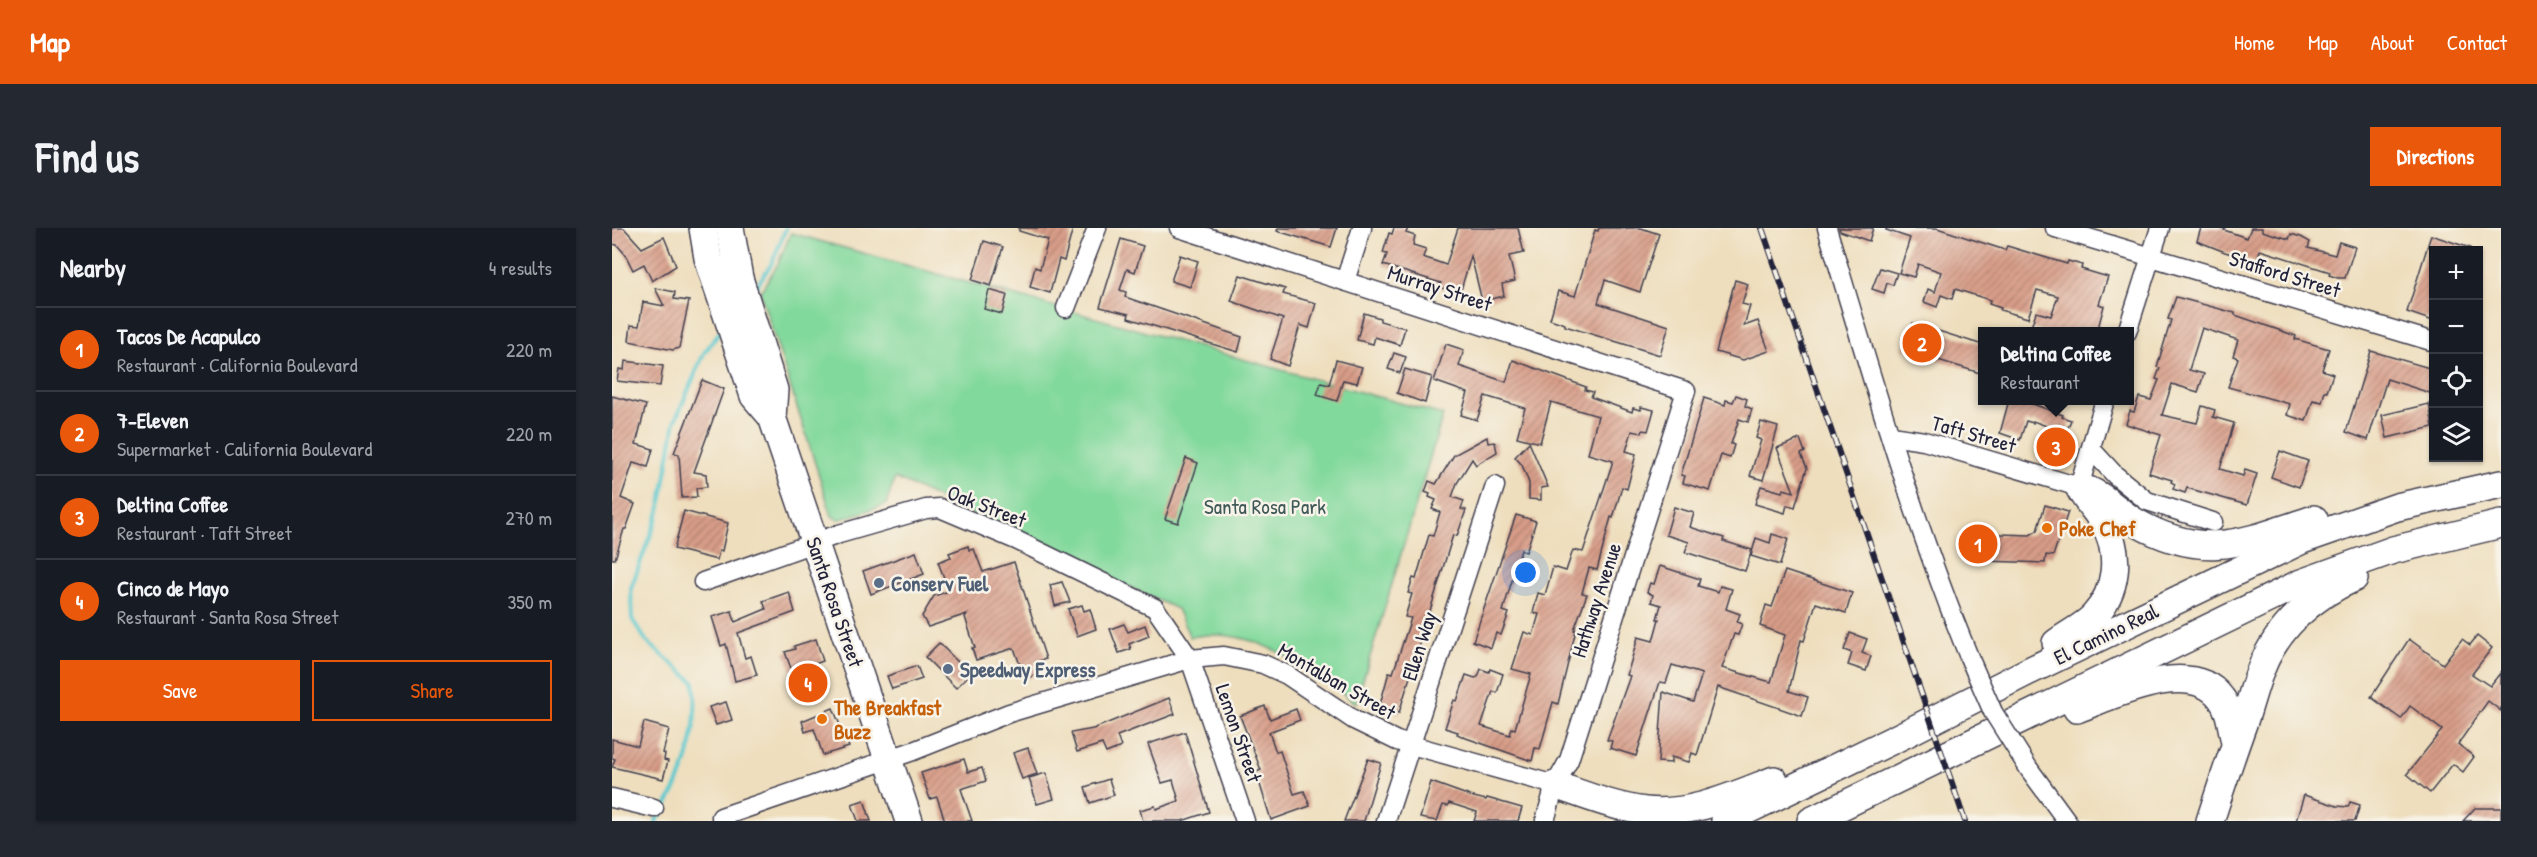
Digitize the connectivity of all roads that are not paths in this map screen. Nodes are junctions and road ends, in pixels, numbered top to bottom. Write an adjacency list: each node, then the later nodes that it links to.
1 (703, 228): 16 (highway, Santa Rosa Street)
2 (730, 228): 16 (highway, Santa Rosa Street)
3 (1097, 228): 11 (street)
4 (1179, 228): 10 (street, Murray Street)
5 (1362, 228): 10 (street)
6 (1827, 228): 17 (street)
7 (2055, 228): 9 (street, Stafford Street)
8 (2160, 228): 9 (street)
9 (2150, 258): 12 (street); 13 (street, Stafford Street)
10 (1345, 281): 14 (street, Murray Street)
11 (1066, 308)
12 (2129, 327)
13 (2429, 341)
14 (1686, 391): 36 (street, Hathway Avenue)
15 (2104, 405): 18 (street)
16 (772, 417): 25 (highway, Santa Rosa Street)
17 (1890, 436): 21 (street, Taft Street); 46 (street, bridge)
18 (2091, 449): 21 (street); 23 (street)
19 (2501, 484): 22 (highway, El Camino Real)
20 (1496, 486): 32 (street, Ellen Way)
21 (2079, 487): 22 (highway); 29 (highway)
22 (2397, 507): 29 (highway, El Camino Real)
23 (2213, 522)
24 (2501, 524): 26 (highway, El Camino Real)
25 (814, 543): 27 (street, Oak Street); 28 (street, Oak Street); 34 (highway, Santa Rosa Street)
26 (2393, 550): 30 (highway, El Camino Real); 31 (highway)
27 (703, 582)
28 (1190, 659): 32 (street, Montalban Street); 34 (street, Montalban Street); 41 (street, Lemon Street)
29 (2029, 671): 33 (highway, El Camino Real)
30 (1998, 730): 31 (highway); 45 (highway, El Camino Real)
31 (2235, 742): 35 (highway)
32 (1411, 745): 36 (street, Montalban Street); 42 (street, Ellen Way)
33 (1864, 755): 36 (highway); 44 (highway, El Camino Real)
34 (888, 759): 39 (street, Montalban Street); 40 (highway, Santa Rosa Street)
35 (2226, 772): 47 (highway); 48 (highway)
36 (1555, 785): 43 (street, Hathway Avenue)
37 (612, 798): 38 (street)
38 (654, 808)
39 (721, 816)
40 (909, 821)
41 (1245, 821)
42 (1386, 821)
43 (1545, 821)
44 (1725, 821)
45 (1811, 821)
46 (2067, 821)
47 (2198, 821)
48 (2210, 821)

